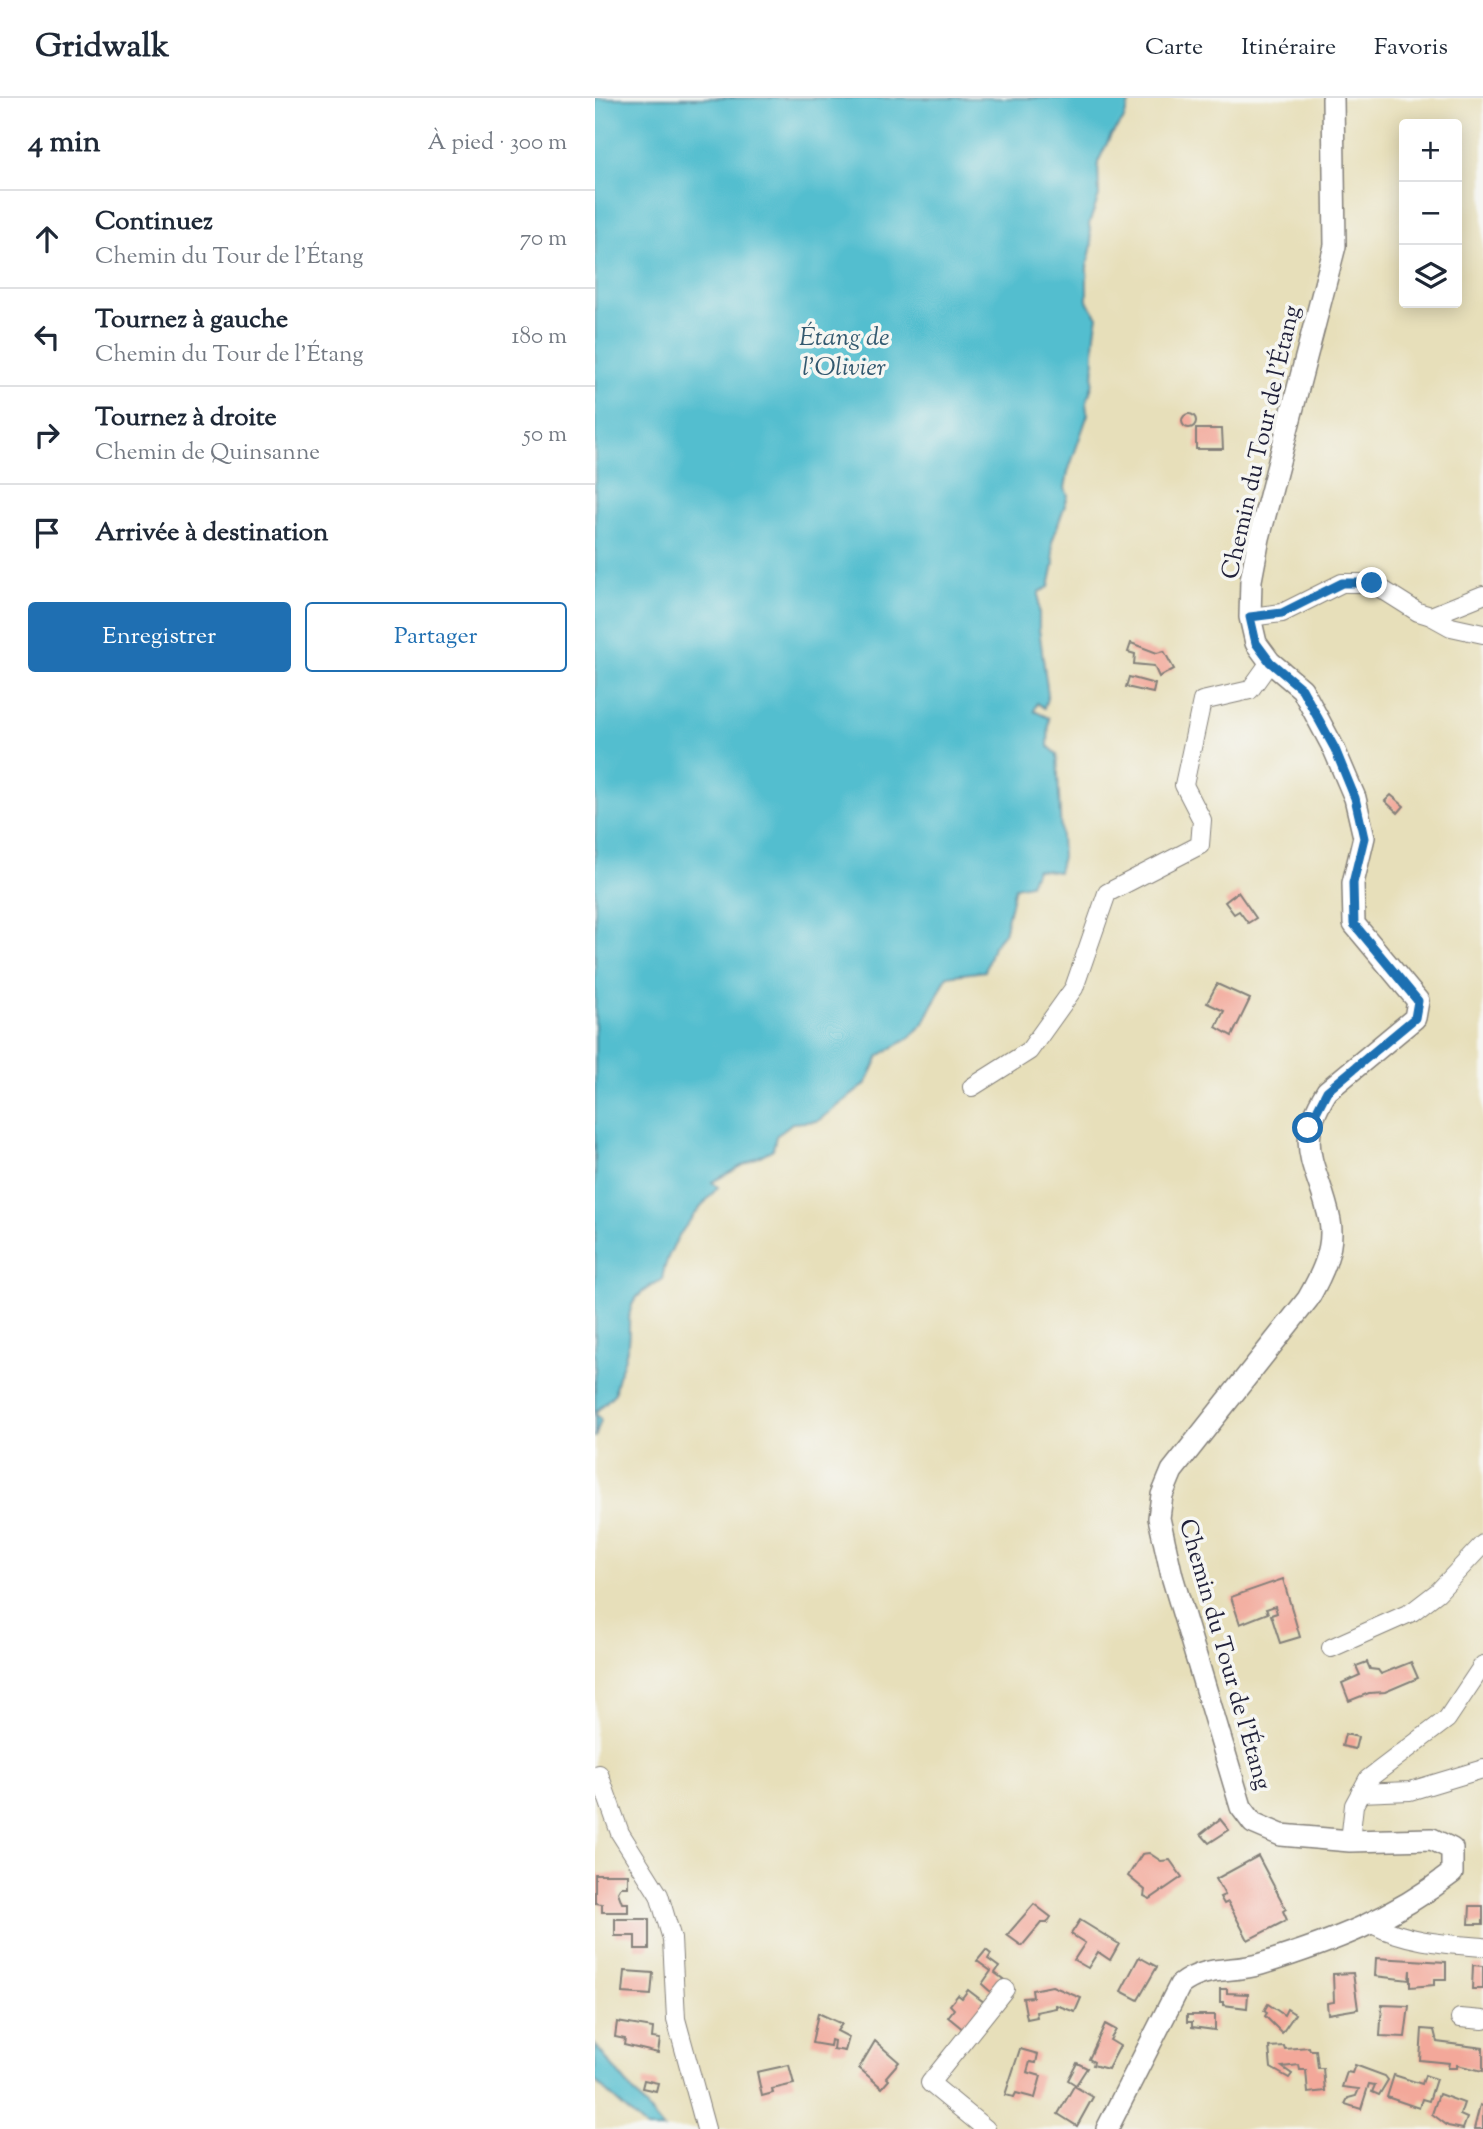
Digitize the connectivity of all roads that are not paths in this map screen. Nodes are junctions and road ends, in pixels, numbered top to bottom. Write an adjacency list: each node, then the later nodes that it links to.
1 (1333, 98): 4 (street, Chemin du Tour de l'Étang)
2 (1483, 595): 3 (street)
3 (1431, 615): 4 (street); 5 (street)
4 (1250, 617): 6 (street, Chemin du Tour de l'Étang)
5 (1483, 634)
6 (1270, 662): 7 (street); 14 (street, Chemin du Tour de l'Étang)
7 (972, 1087)
8 (1483, 1544): 9 (street)
9 (1331, 1648)
10 (1483, 1665): 13 (street)
11 (1483, 1769): 13 (street)
12 (599, 1774): 20 (street)
13 (1360, 1793): 14 (street)
14 (1349, 1841): 15 (street, Chemin du Tour de l'Étang)
15 (1372, 1924): 16 (street); 22 (street, Chemin du Tour de l'Étang)
16 (1483, 1947)
17 (1005, 1989): 21 (street)
18 (1461, 2018): 19 (street)
19 (1483, 2020)
20 (706, 2129)
21 (986, 2129)
22 (1107, 2129)

